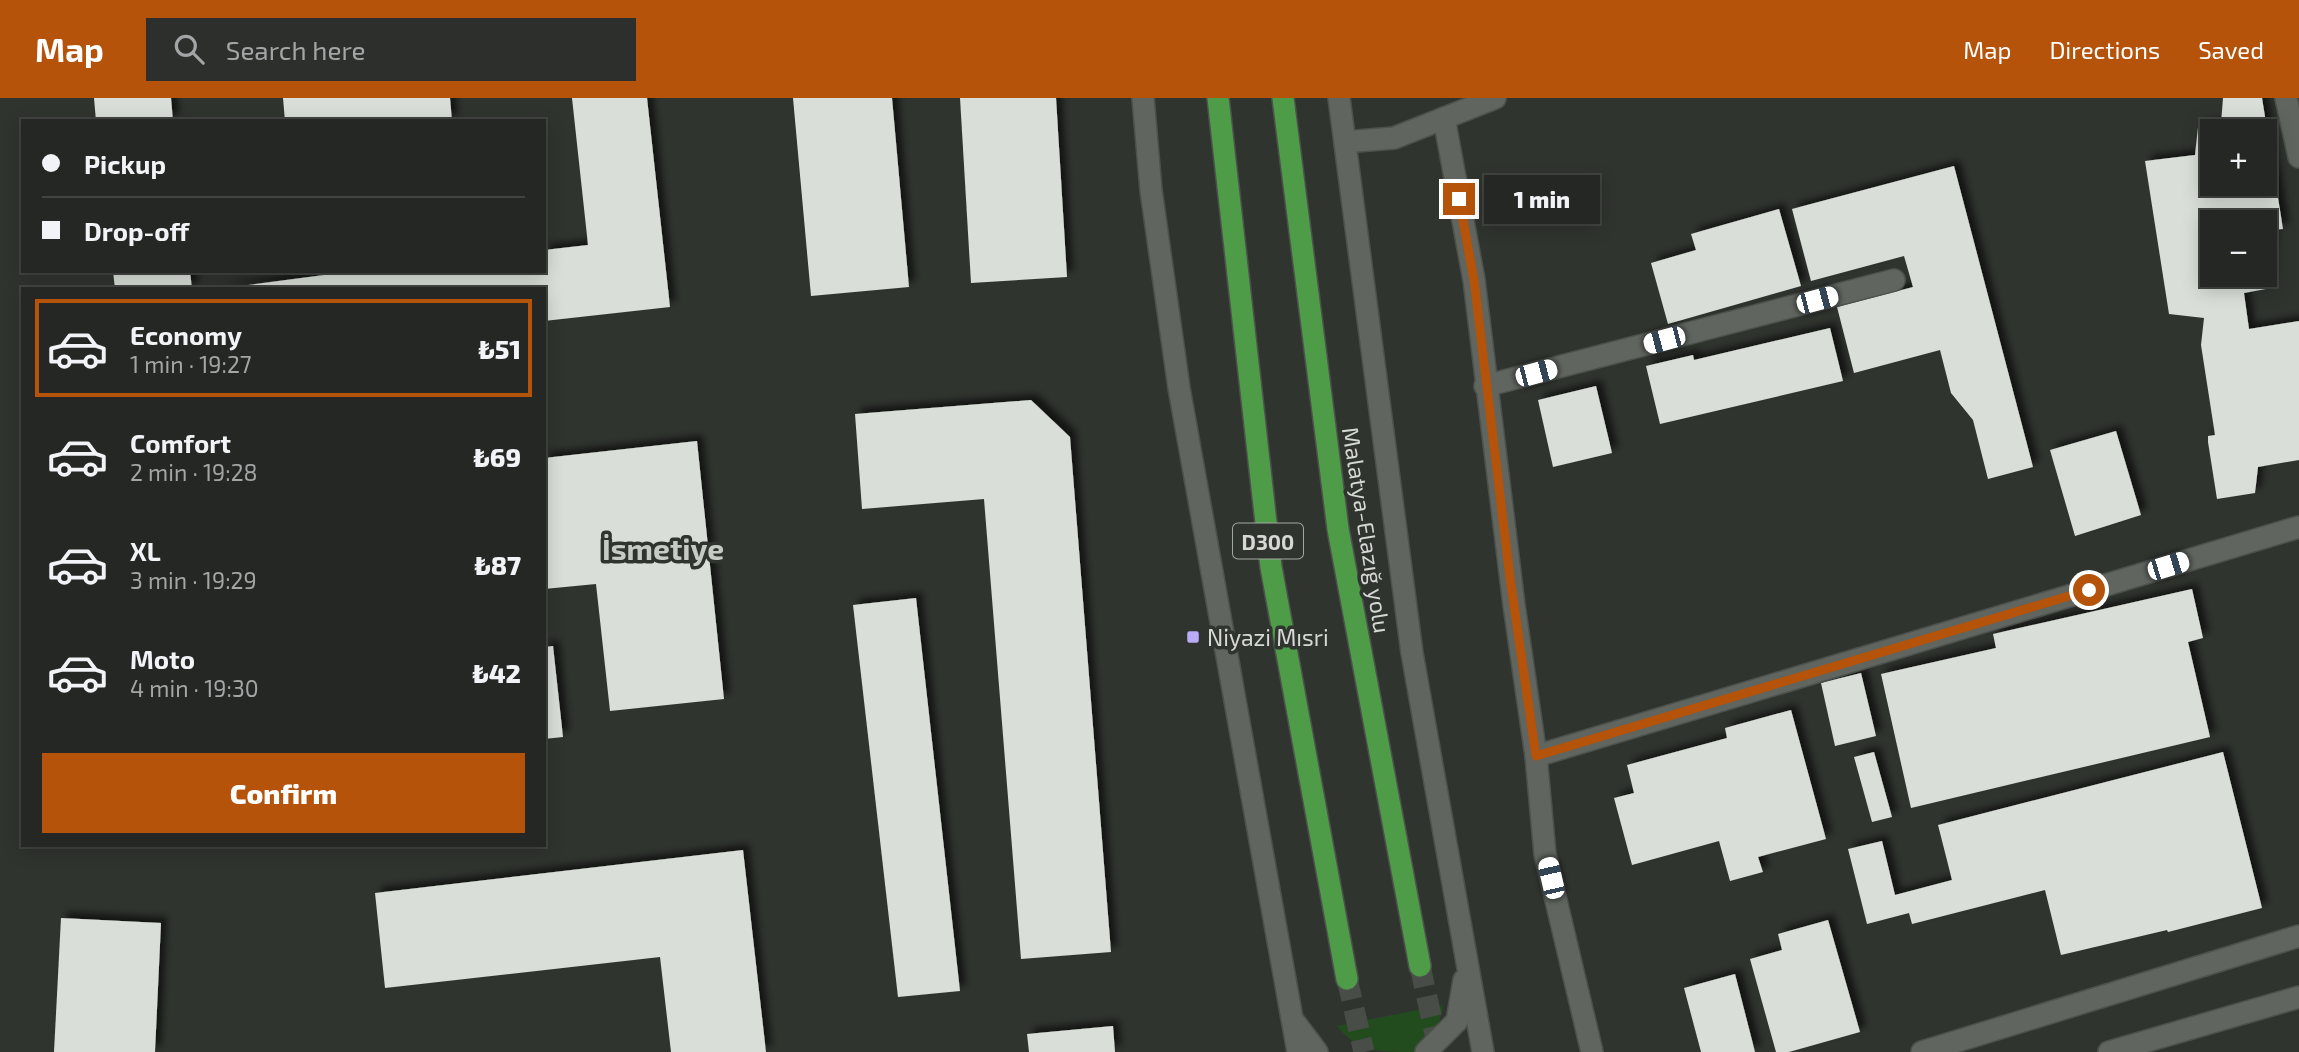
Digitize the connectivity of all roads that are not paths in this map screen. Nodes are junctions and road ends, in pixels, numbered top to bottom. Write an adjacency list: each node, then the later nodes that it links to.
1 (1143, 98): 19 (main road)
2 (1218, 98): 17 (highway, D300)
3 (1283, 98): 15 (highway, Malatya-Elazığ yolu / D300)
4 (1339, 98): 8 (main road)
5 (1495, 98): 7 (main road)
6 (2286, 98): 9 (main road)
7 (1444, 118): 8 (main road); 11 (main road)
8 (1345, 142): 16 (main road)
9 (2299, 157)
10 (1894, 280): 11 (main road)
11 (1485, 386): 13 (main road)
12 (2299, 527): 13 (main road)
13 (1536, 756): 24 (main road)
14 (2299, 936): 25 (main road)
15 (1420, 966)
16 (1467, 967): 22 (main road); 23 (main road)
17 (1347, 979)
18 (2299, 997): 26 (main road)
19 (1290, 1017): 20 (main road); 21 (main road)
20 (1298, 1052)
21 (1317, 1052)
22 (1426, 1052)
23 (1483, 1052)
24 (1592, 1052)
25 (1922, 1052)
26 (2109, 1052)

